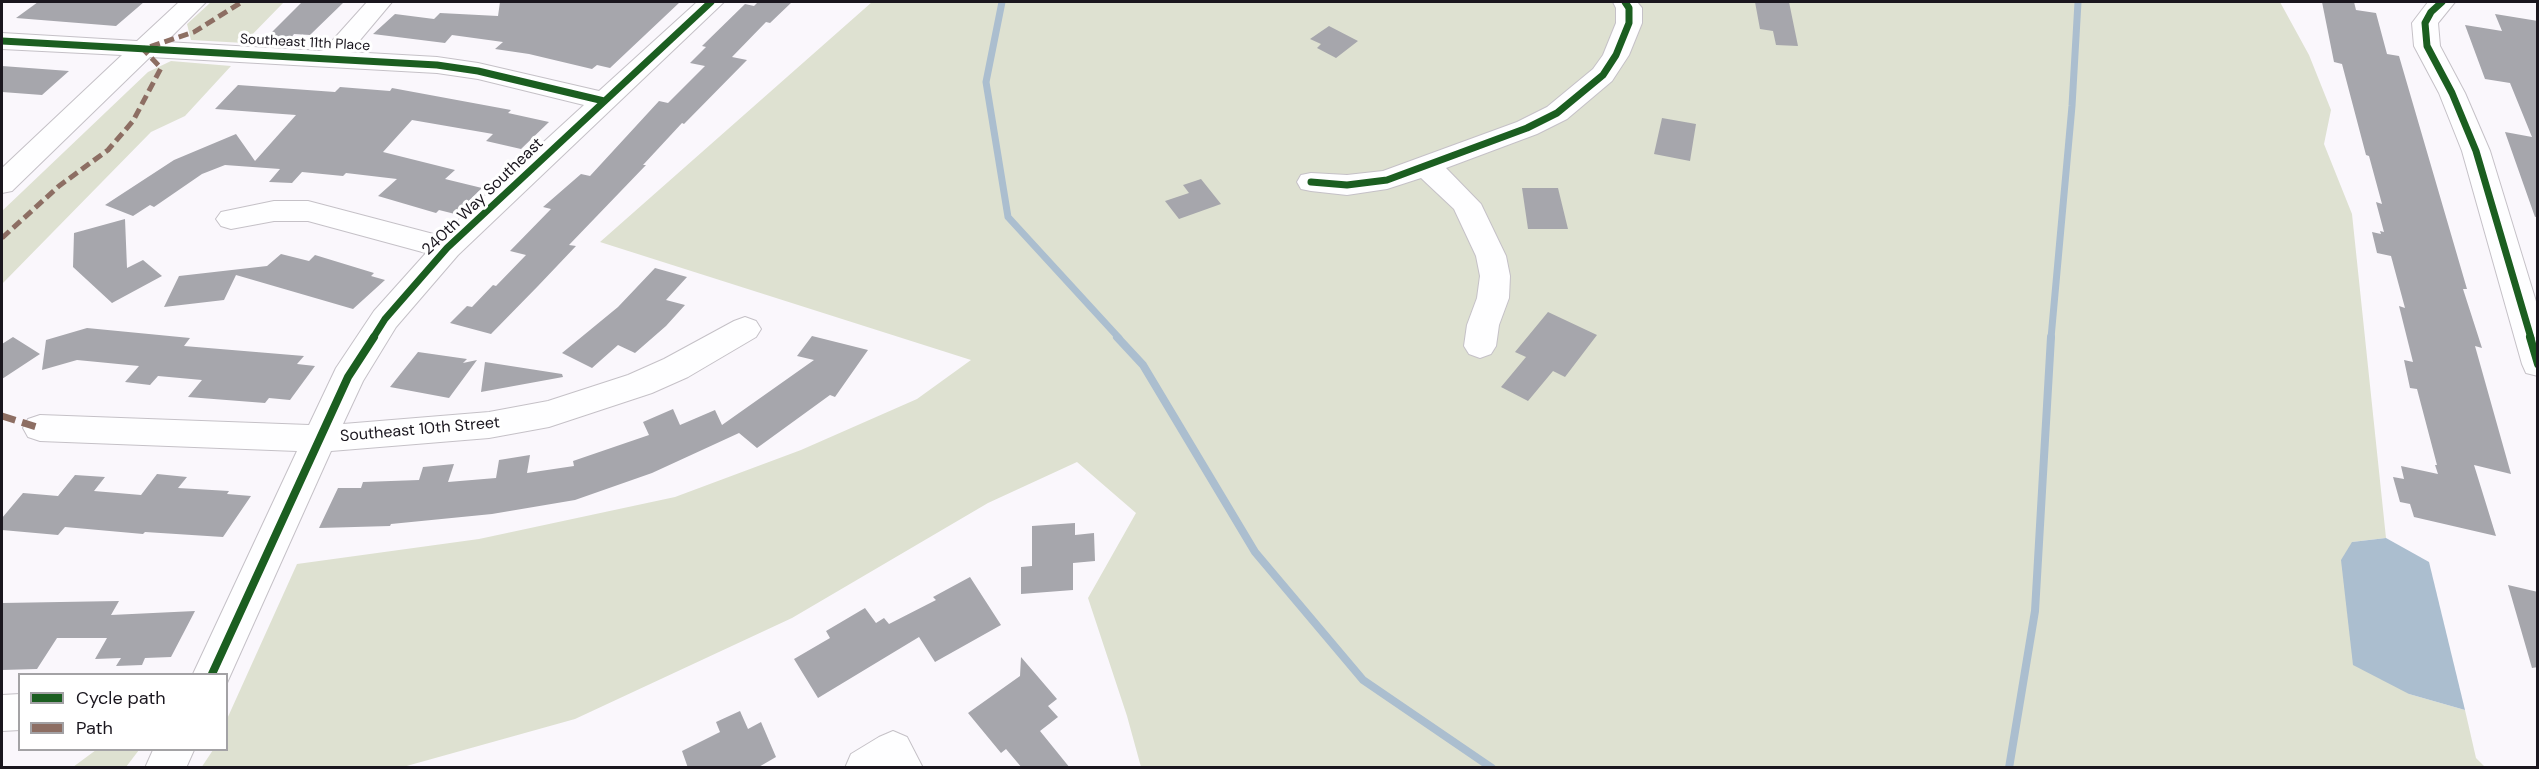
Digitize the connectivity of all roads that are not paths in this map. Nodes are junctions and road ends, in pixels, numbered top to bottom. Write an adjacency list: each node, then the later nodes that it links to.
1 (193, 2): 7 (street)
2 (380, 2): 8 (street)
3 (711, 2): 9 (street, 240th Way Southeast)
4 (1625, 2): 10 (street)
5 (2442, 2): 17 (street)
6 (2, 41): 7 (street, Southeast 11th Place)
7 (143, 49): 8 (street, Southeast 11th Place); 12 (street)
8 (331, 58): 9 (street, Southeast 11th Place)
9 (604, 101): 14 (street, 240th Way Southeast)
10 (1426, 166): 11 (street); 16 (street)
11 (1311, 182)
12 (2, 184)
13 (231, 219): 14 (street)
14 (447, 248): 19 (street, 240th Way Southeast)
15 (744, 329): 19 (street, Southeast 10th Street)
16 (1480, 346)
17 (2538, 364)
18 (40, 428): 19 (street, Southeast 10th Street)
19 (320, 439): 20 (street, 240th Way Southeast)
20 (213, 673)
21 (18, 712): 22 (street)
22 (2, 713)
23 (174, 751): 24 (street)
24 (165, 768)
25 (865, 768): 26 (street)
26 (903, 768)

